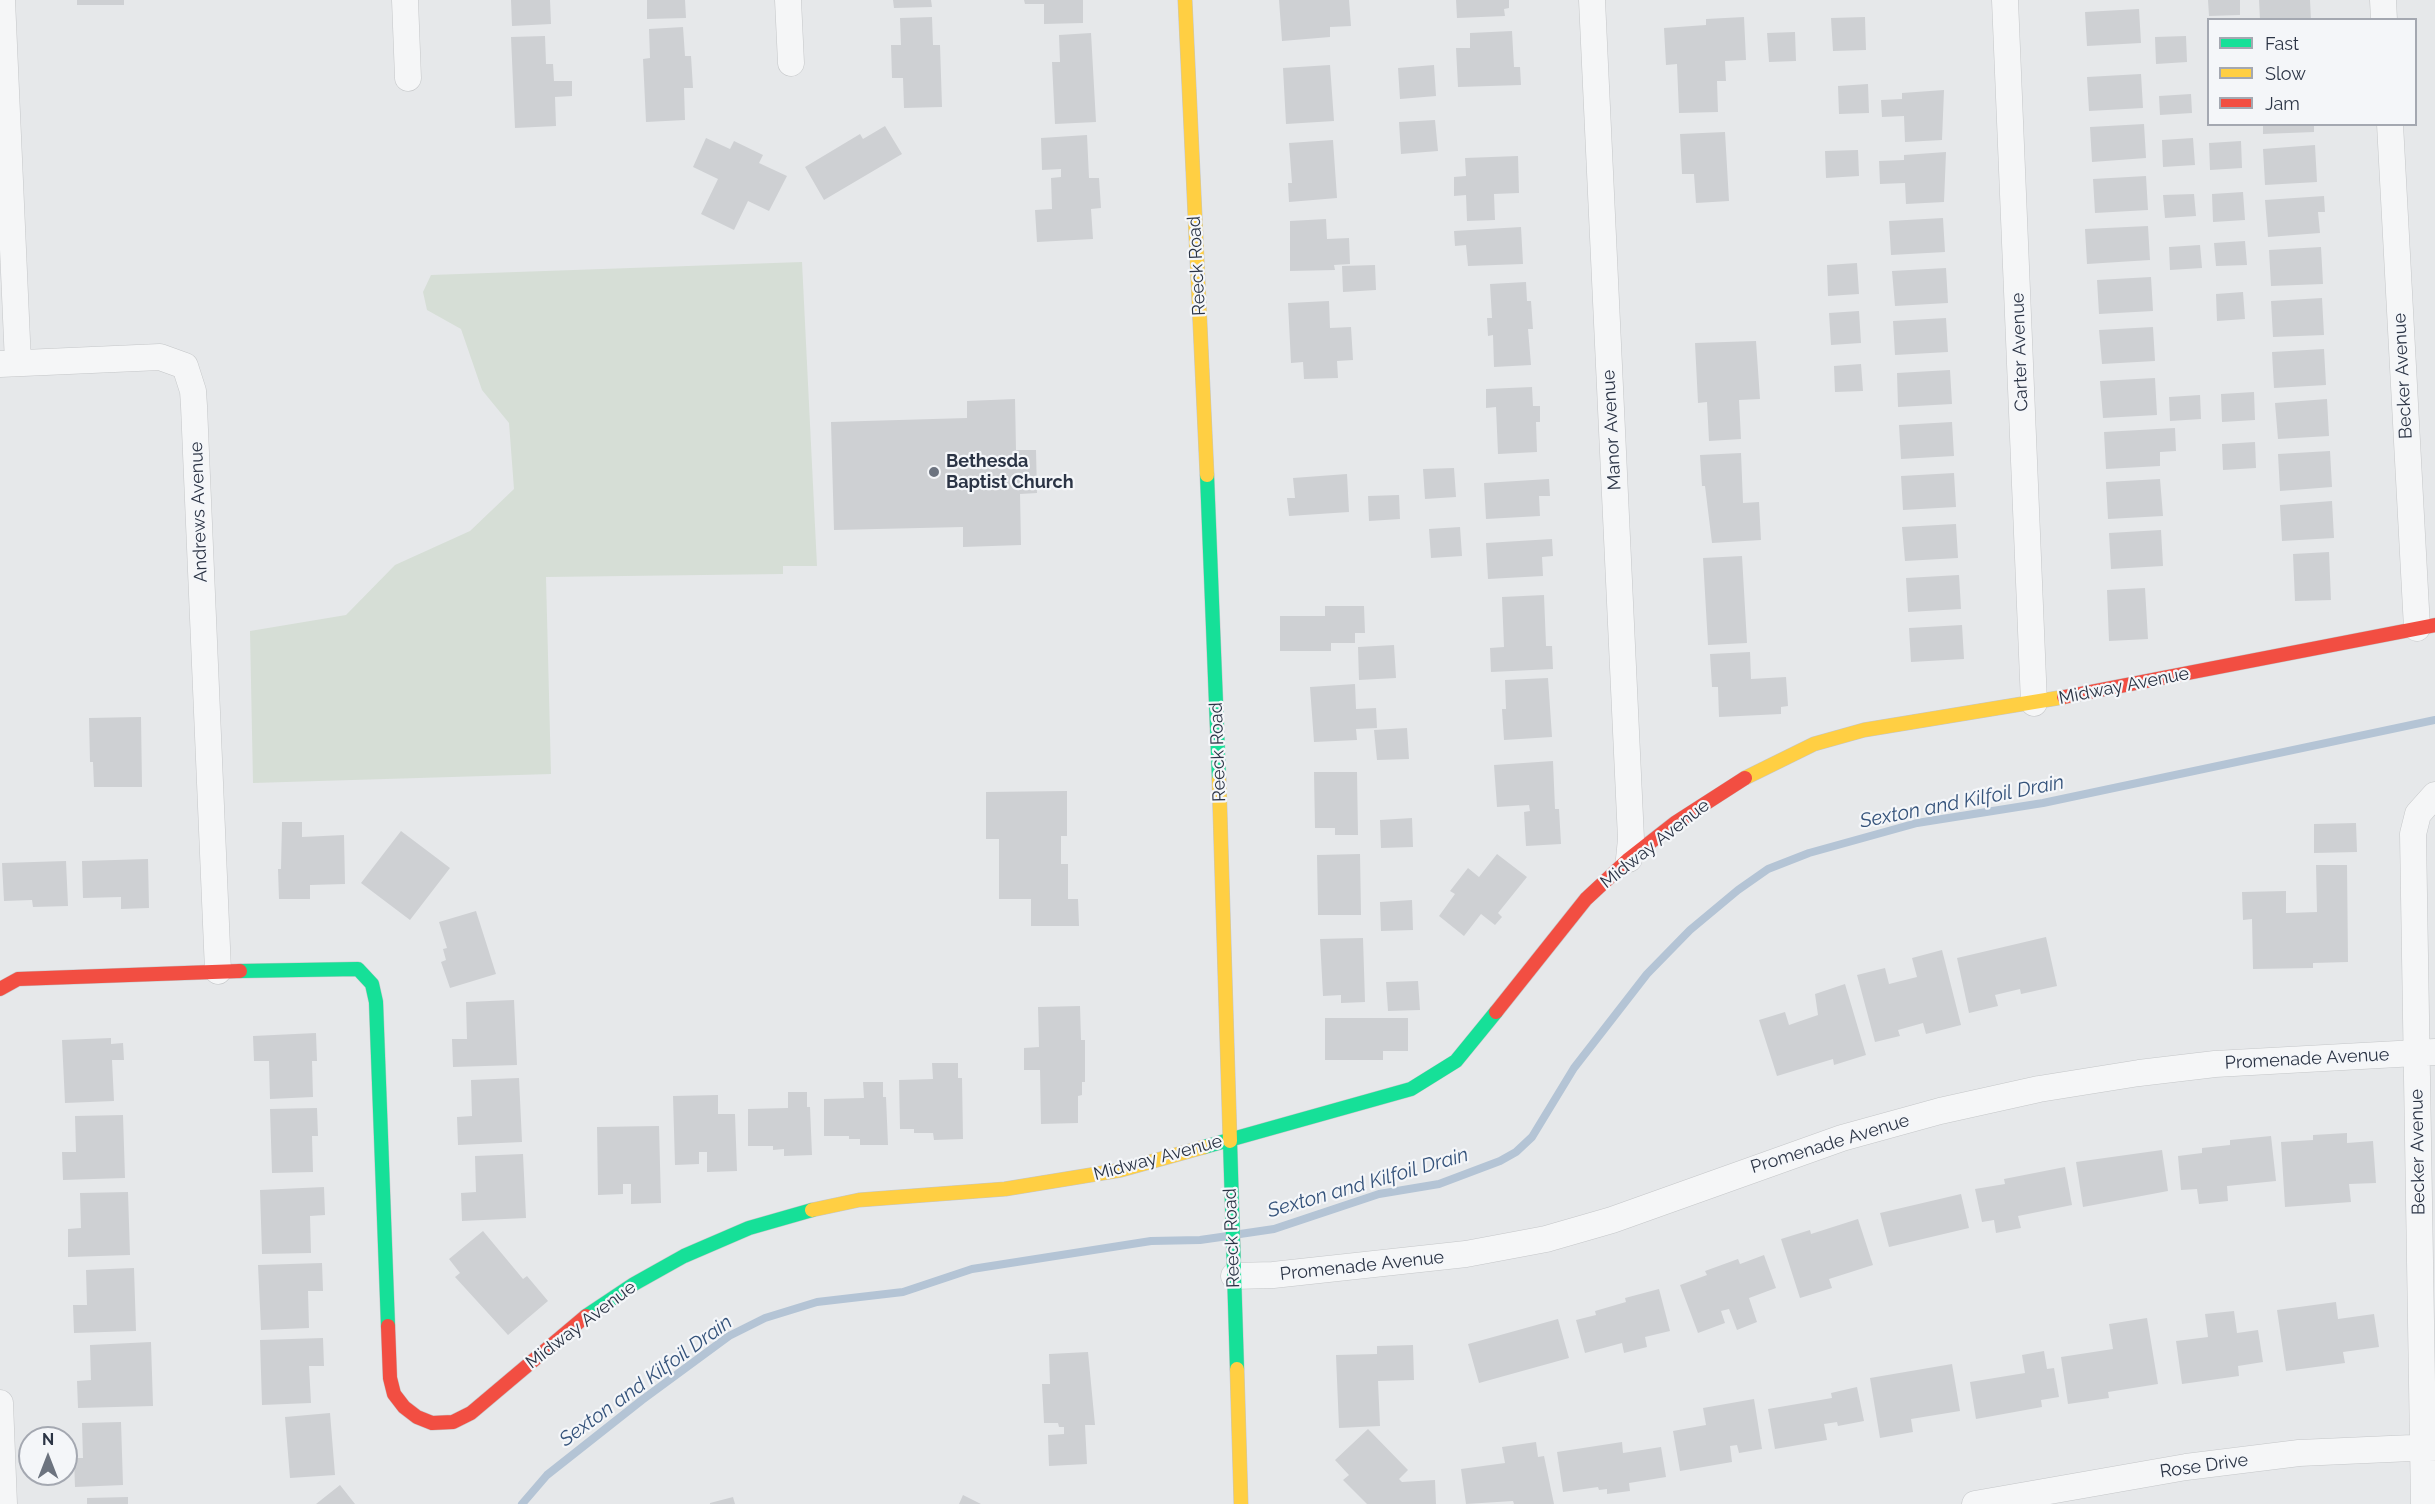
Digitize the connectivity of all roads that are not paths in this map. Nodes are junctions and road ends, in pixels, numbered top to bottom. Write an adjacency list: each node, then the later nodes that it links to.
1 (2, 0): 12 (street, Andrews Avenue)
2 (405, 0): 10 (street)
3 (788, 0): 9 (street)
4 (1185, 0): 20 (street, Reeck Road)
5 (1592, 0): 16 (street, Manor Avenue)
6 (2005, 0): 14 (street, Carter Avenue)
7 (2383, 0): 8 (street)
8 (2384, 18)
9 (791, 63)
10 (408, 78)
11 (2390, 126): 13 (street, Becker Avenue)
12 (9, 364): 17 (street, Andrews Avenue)
13 (2426, 627): 14 (street, Midway Avenue)
14 (2034, 703): 16 (street, Midway Avenue)
15 (2430, 800): 19 (street, Becker Avenue)
16 (1629, 859): 20 (street, Midway Avenue)
17 (218, 971): 18 (street); 20 (street, Midway Avenue)
18 (0, 989)
19 (2426, 1053): 21 (street, Promenade Avenue); 23 (street, Becker Avenue)
20 (1228, 1140): 21 (street, Reeck Road)
21 (1234, 1269): 25 (street, Reeck Road)
22 (0, 1403): 24 (street)
23 (2429, 1447): 26 (street, Rose Drive); 27 (street, Becker Avenue)
24 (4, 1504)
25 (1241, 1504)
26 (1975, 1504)
27 (2424, 1504)

